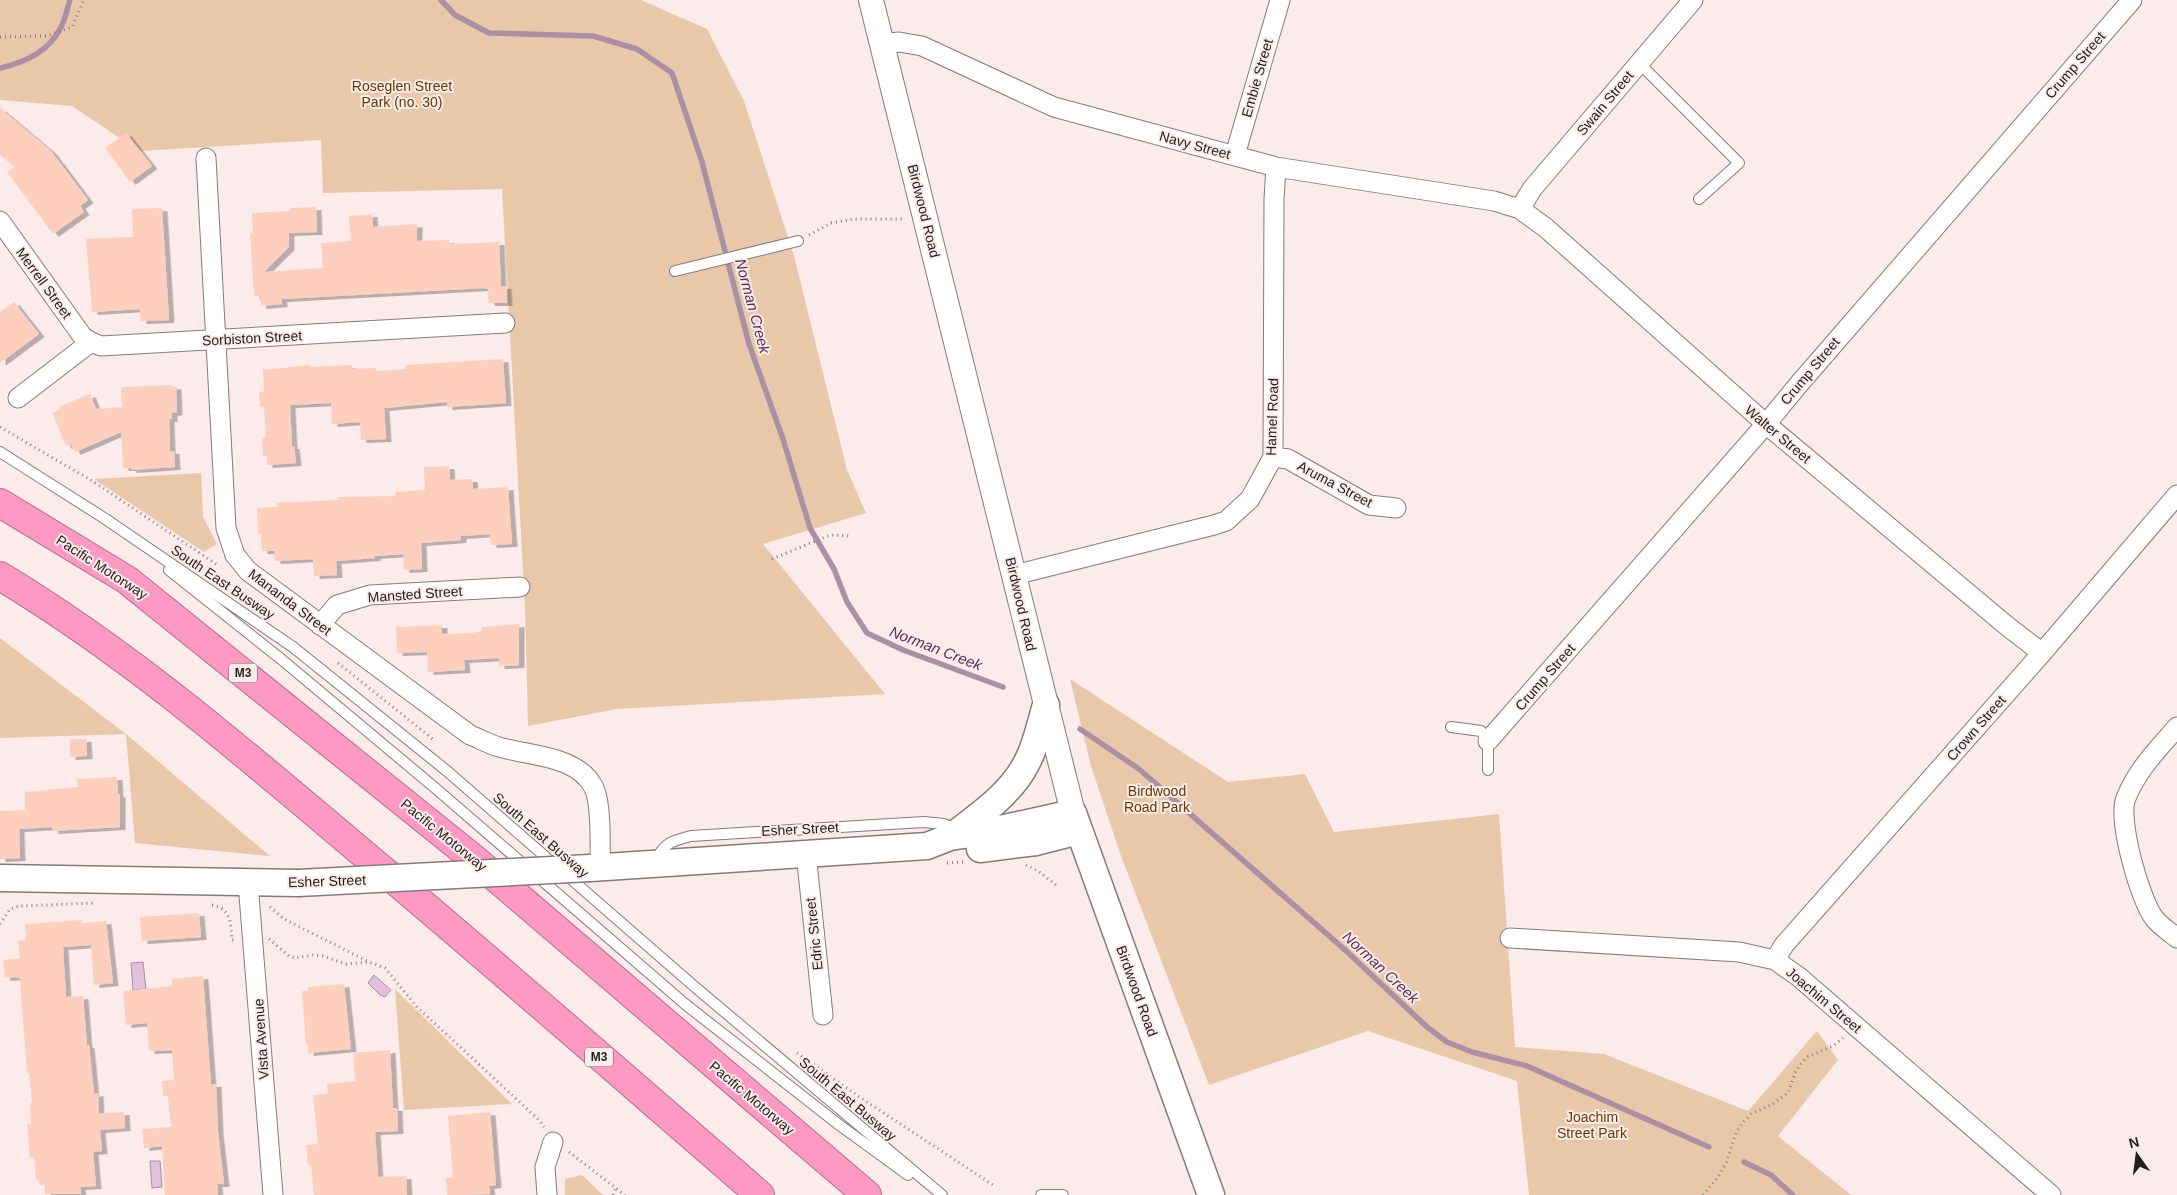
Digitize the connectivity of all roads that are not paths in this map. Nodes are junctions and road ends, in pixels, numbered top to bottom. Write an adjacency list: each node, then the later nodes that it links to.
1 (872, 0): 5 (street, Birdwood Road)
2 (1280, 0): 7 (street, Embie Street)
3 (1693, 0): 6 (street, Swain Street)
4 (2132, 0): 19 (street, Crump Street)
5 (882, 44): 7 (street, Navy Street); 26 (street, Birdwood Road)
6 (1639, 63): 10 (lane); 11 (street, Swain Street)
7 (1235, 155): 9 (street, Navy Street)
8 (206, 158): 16 (street, Mananda Street)
9 (1276, 167): 11 (street, Navy Street); 21 (street, Hamel Road)
10 (1699, 199)
11 (1520, 209): 19 (street, Walter Street)
12 (0, 221): 17 (street, Merrell Street)
13 (798, 241): 14 (lane)
14 (675, 271)
15 (505, 323): 16 (street, Sorbiston Street)
16 (215, 341): 17 (street, Sorbiston Street); 29 (street, Mananda Street)
17 (91, 342): 18 (street)
18 (18, 398)
19 (1766, 424): 30 (street, Walter Street); 34 (street, Crump Street)
20 (0, 452): 25 (lane, South East Busway)
21 (1273, 458): 24 (street, Aruma Street); 26 (street, Hamel Road)
22 (2177, 495): 30 (street, Crown Street)
23 (0, 503): 54 (highway, Pacific Motorway / M3)
24 (1396, 508)
25 (104, 518): 55 (lane, South East Busway); 56 (lane, South East Busway)
26 (1014, 575): 31 (street, Birdwood Road)
27 (0, 576): 53 (highway, M3)
28 (520, 587): 29 (street, Mansted Street)
29 (320, 625): 42 (street, Mananda Street)
30 (2042, 652): 48 (street, Crown Street)
31 (1046, 705): 35 (main road)
32 (1451, 727): 34 (lane)
33 (2177, 727): 47 (street)
34 (1488, 741): 36 (lane)
35 (1046, 743): 37 (street, Birdwood Road); 38 (main road)
36 (1488, 770)
37 (1076, 822): 38 (main road, Esher Street); 39 (main road, Esher Street); 45 (main road, Birdwood Road)
38 (945, 838): 39 (main road, Esher Street); 40 (main road, Esher Street); 41 (lane, Esher Street)
39 (1036, 842): 45 (main road)
40 (806, 853): 41 (main road, Esher Street); 49 (street, Edric Street)
41 (654, 866): 42 (main road, Esher Street)
42 (595, 868): 44 (main road, Esher Street, bridge)
43 (0, 878): 44 (main road, Esher Street)
44 (248, 883): 51 (street, Vista Avenue)
45 (1100, 888): 59 (main road, Birdwood Road)
46 (1510, 938): 48 (street, Joachim Street)
47 (2177, 938)
48 (1775, 960): 60 (street, Joachim Street)
49 (823, 1015)
50 (553, 1142): 52 (street)
51 (273, 1195)
52 (547, 1195)
53 (760, 1195)
54 (867, 1195)
55 (935, 1195)
56 (942, 1195)
57 (1040, 1195): 58 (lane)
58 (1063, 1195)
59 (1211, 1195)
60 (2051, 1195)

